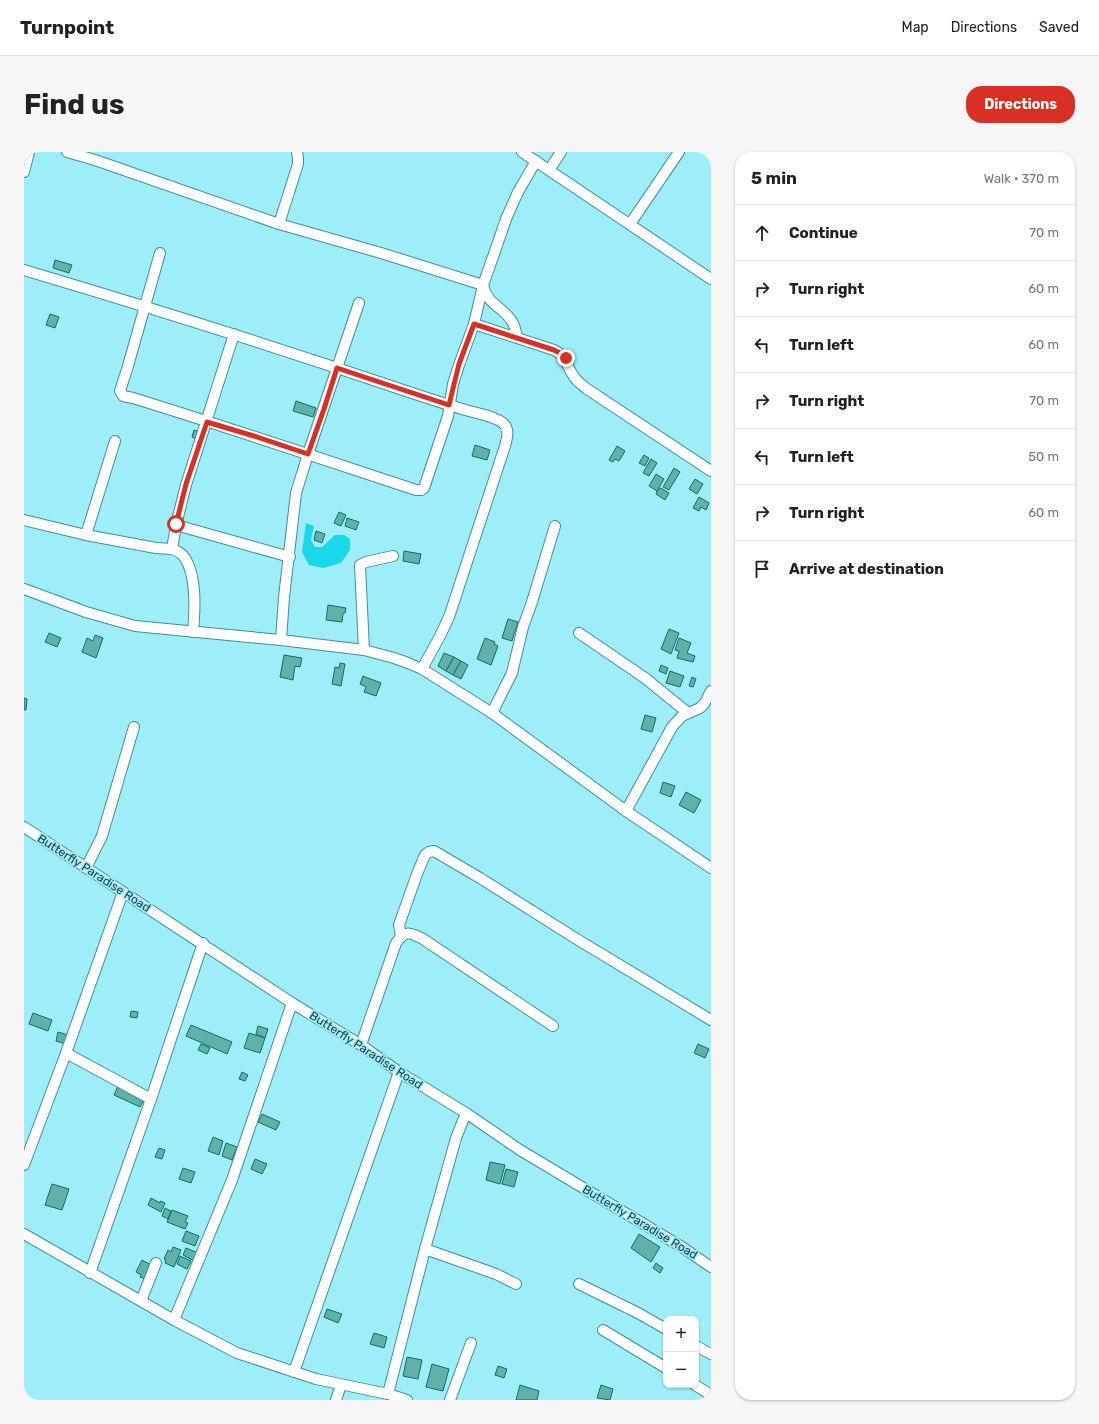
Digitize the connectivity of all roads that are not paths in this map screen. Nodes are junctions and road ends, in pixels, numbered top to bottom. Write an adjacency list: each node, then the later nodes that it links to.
1 (66, 152): 10 (street)
2 (297, 152): 10 (street)
3 (522, 152): 7 (street)
4 (561, 152): 8 (street)
5 (679, 152): 11 (street)
6 (26, 158): 9 (street)
7 (536, 162): 8 (street); 15 (street)
8 (549, 170): 11 (street)
9 (24, 172)
10 (279, 224): 15 (street)
11 (630, 224): 14 (street)
12 (160, 253): 17 (street)
13 (24, 270): 17 (street)
14 (711, 279)
15 (483, 286): 18 (street); 20 (street)
16 (359, 303): 21 (street)
17 (145, 306): 19 (street); 23 (street)
18 (474, 324): 20 (street); 22 (street)
19 (234, 334): 21 (street); 23 (street)
20 (517, 338): 26 (street)
21 (337, 368): 22 (street); 25 (street)
22 (449, 405): 25 (street); 39 (street)
23 (207, 422): 25 (street); 28 (street)
24 (115, 441): 30 (street)
25 (308, 454): 33 (street)
26 (711, 471)
27 (24, 520): 30 (street)
28 (176, 524): 31 (street); 33 (street)
29 (555, 526): 41 (street)
30 (86, 535): 31 (street)
31 (172, 549): 35 (street)
32 (393, 556): 38 (street)
33 (290, 557): 37 (street)
34 (24, 590): 35 (street)
35 (194, 632): 37 (street)
36 (579, 633): 42 (street)
37 (281, 640): 38 (street)
38 (364, 650): 39 (street)
39 (422, 669): 41 (street)
40 (711, 691): 42 (street)
41 (492, 713): 44 (street)
42 (688, 713): 44 (street)
43 (134, 727): 46 (street)
44 (626, 811): 47 (street)
45 (24, 827): 46 (street, Butterfly Paradise Road)
46 (86, 868): 48 (street, Butterfly Paradise Road)
47 (711, 868)
48 (123, 892): 50 (street, Butterfly Paradise Road); 55 (street)
49 (401, 936): 52 (street); 53 (street); 54 (street)
50 (202, 943): 51 (street, Butterfly Paradise Road); 57 (street)
51 (292, 1003): 54 (street, Butterfly Paradise Road); 68 (street)
52 (711, 1020)
53 (553, 1026)
54 (361, 1045): 56 (street, Butterfly Paradise Road)
55 (66, 1053): 57 (street); 59 (street)
56 (399, 1072): 58 (street, Butterfly Paradise Road); 75 (street)
57 (151, 1099): 64 (street)
58 (466, 1113): 61 (street); 63 (street, Butterfly Paradise Road)
59 (24, 1165)
60 (24, 1234): 64 (street)
61 (425, 1249): 65 (street); 79 (street)
62 (156, 1263): 67 (street)
63 (711, 1267)
64 (90, 1273): 67 (street)
65 (516, 1284)
66 (579, 1284): 69 (street)
67 (141, 1301): 68 (street)
68 (174, 1320): 75 (street)
69 (663, 1327)
70 (603, 1330): 74 (street)
71 (471, 1343): 82 (street)
72 (699, 1348): 73 (street)
73 (711, 1354)
74 (663, 1366)
75 (294, 1372): 76 (street)
76 (341, 1385): 79 (street); 80 (street)
77 (699, 1387): 78 (street)
78 (709, 1393)
79 (388, 1394): 81 (street)
80 (336, 1400)
81 (407, 1400)
82 (450, 1400)

